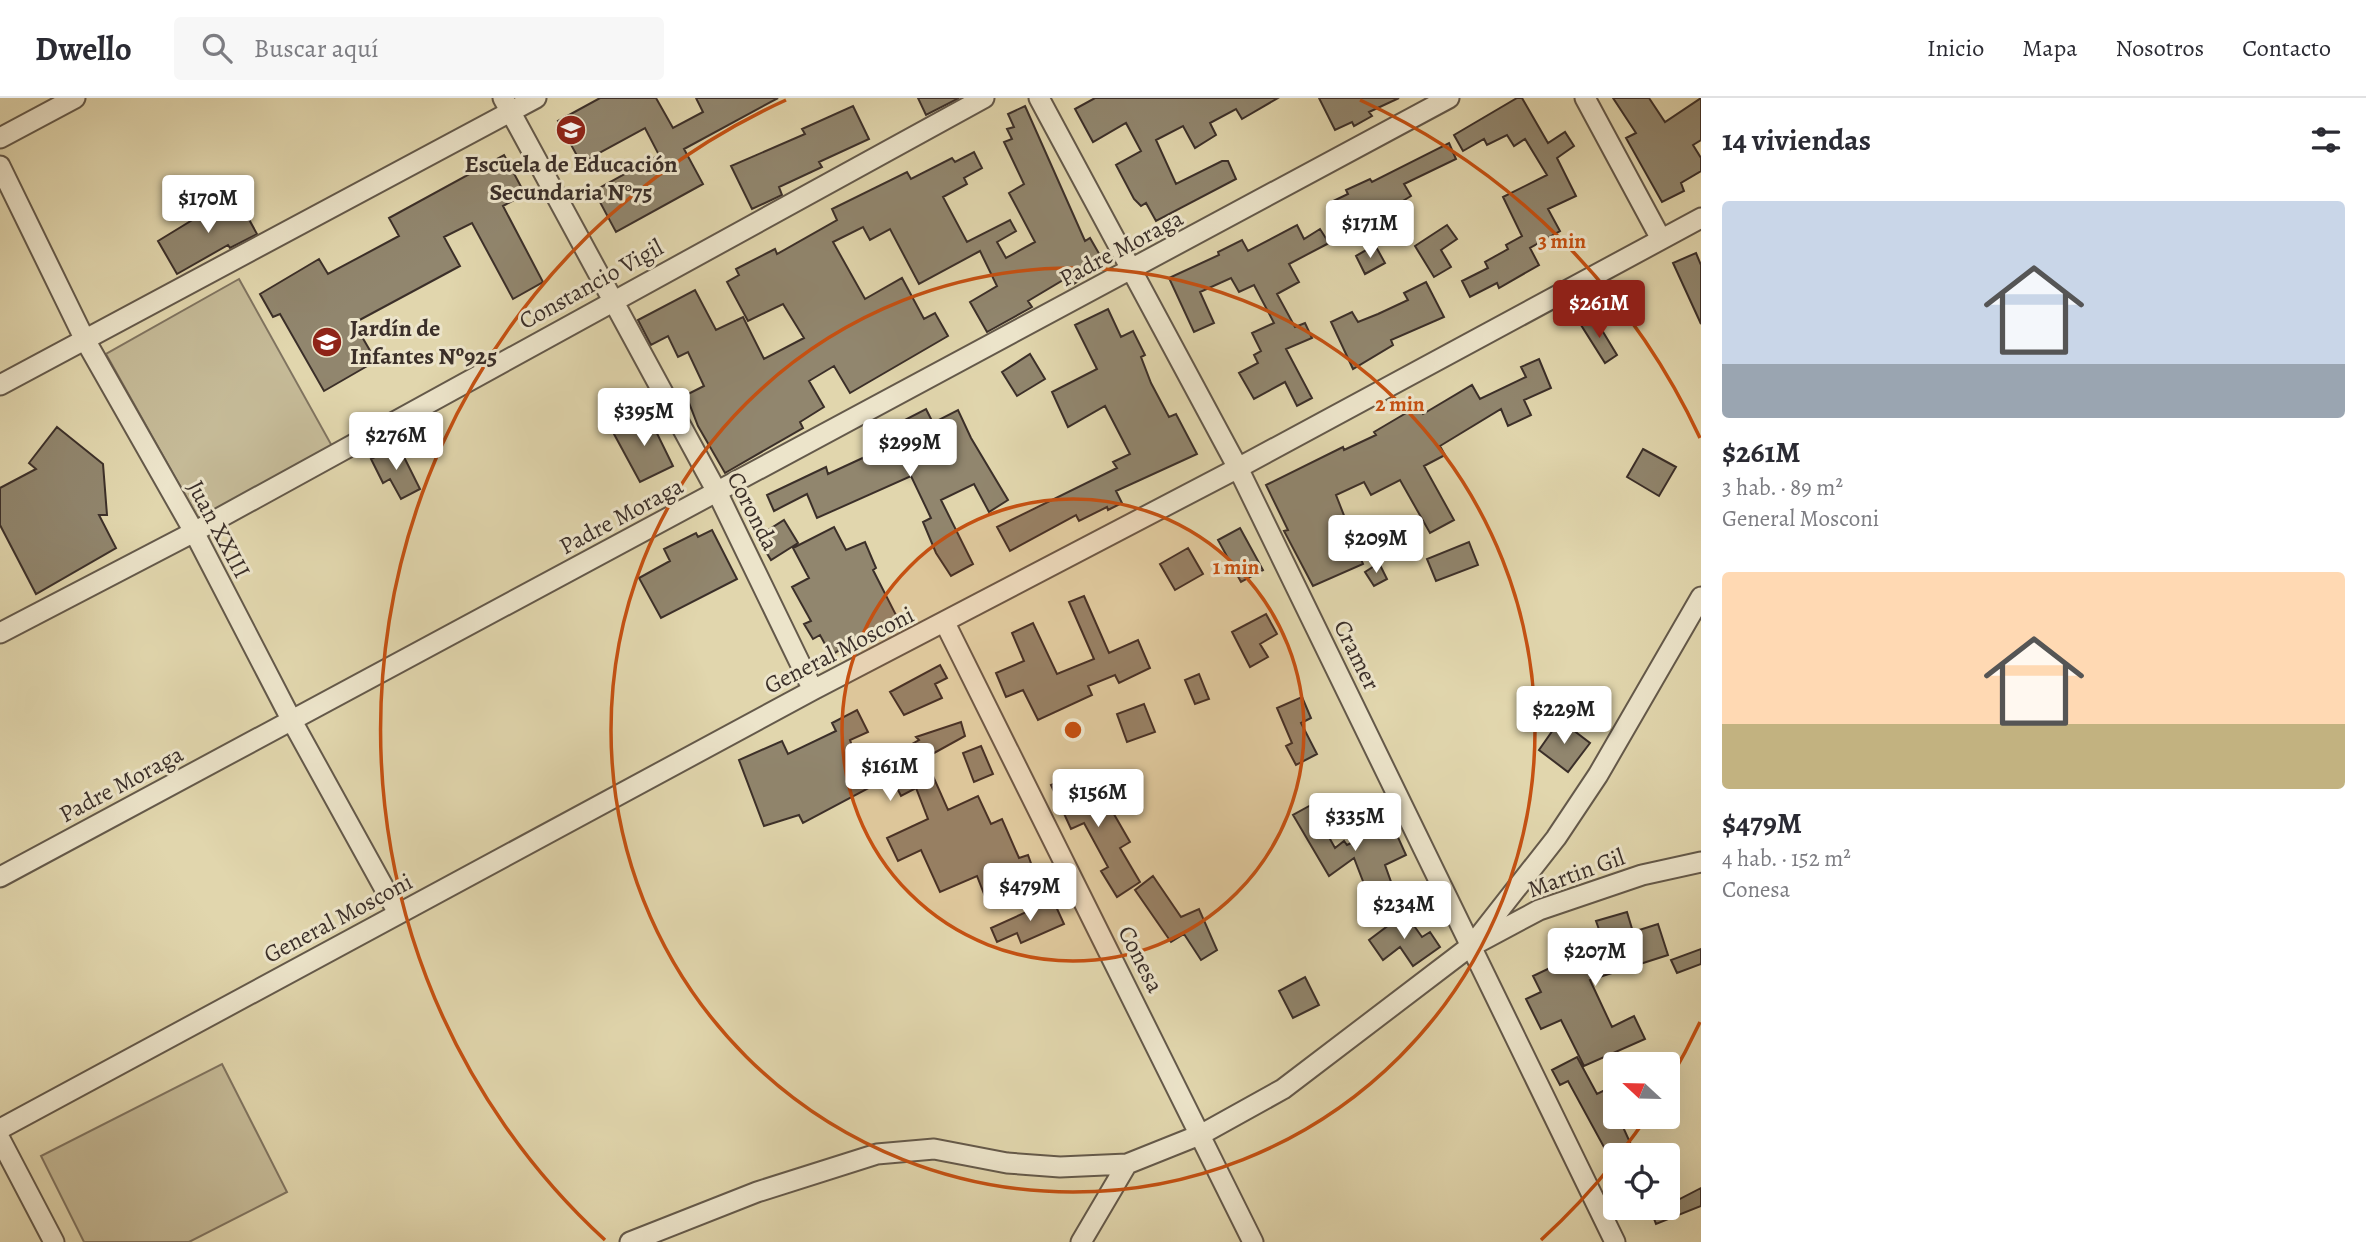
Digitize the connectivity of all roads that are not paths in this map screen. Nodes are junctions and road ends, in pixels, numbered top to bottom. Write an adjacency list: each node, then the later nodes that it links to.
1 (75, 98): 8 (street)
2 (536, 98): 7 (street)
3 (984, 98): 13 (street, Constancio Vigil)
4 (1040, 98): 12 (street, Cramer)
5 (1449, 98): 12 (street, Padre Moraga)
6 (1585, 98): 11 (street)
7 (507, 105): 13 (street, Coronda); 14 (street)
8 (0, 138)
9 (0, 166): 14 (street, Juan XXIII)
10 (1701, 218): 11 (street, General Mosconi)
11 (1661, 239): 16 (street, General Mosconi)
12 (1132, 270): 16 (street, Cramer); 17 (street, Padre Moraga)
13 (611, 301): 17 (street, Coronda); 18 (street, Constancio Vigil)
14 (84, 338): 15 (street); 18 (street, Juan XXIII)
15 (0, 385)
16 (1238, 468): 20 (street, General Mosconi); 27 (street, Cramer)
17 (717, 492): 22 (street, Coronda); 23 (street, Padre Moraga)
18 (194, 532): 21 (street, Constancio Vigil); 23 (street, Juan XXIII)
19 (1701, 597): 27 (street)
20 (945, 624): 22 (street, General Mosconi); 29 (street, Conesa)
21 (0, 633)
22 (813, 690): 26 (street, General Mosconi)
23 (292, 721): 25 (street, Padre Moraga); 26 (street, Juan XXIII)
24 (1701, 862): 27 (street, Martin Gil)
25 (0, 877)
26 (398, 913): 28 (street, General Mosconi)
27 (1472, 945): 29 (street); 36 (street, Cramer)
28 (0, 1129)
29 (1202, 1134): 31 (street); 35 (street, Conesa)
30 (0, 1139): 32 (street)
31 (1127, 1164): 33 (street); 34 (street)
32 (54, 1242)
33 (630, 1242)
34 (1081, 1242)
35 (1253, 1242)
36 (1615, 1242)

